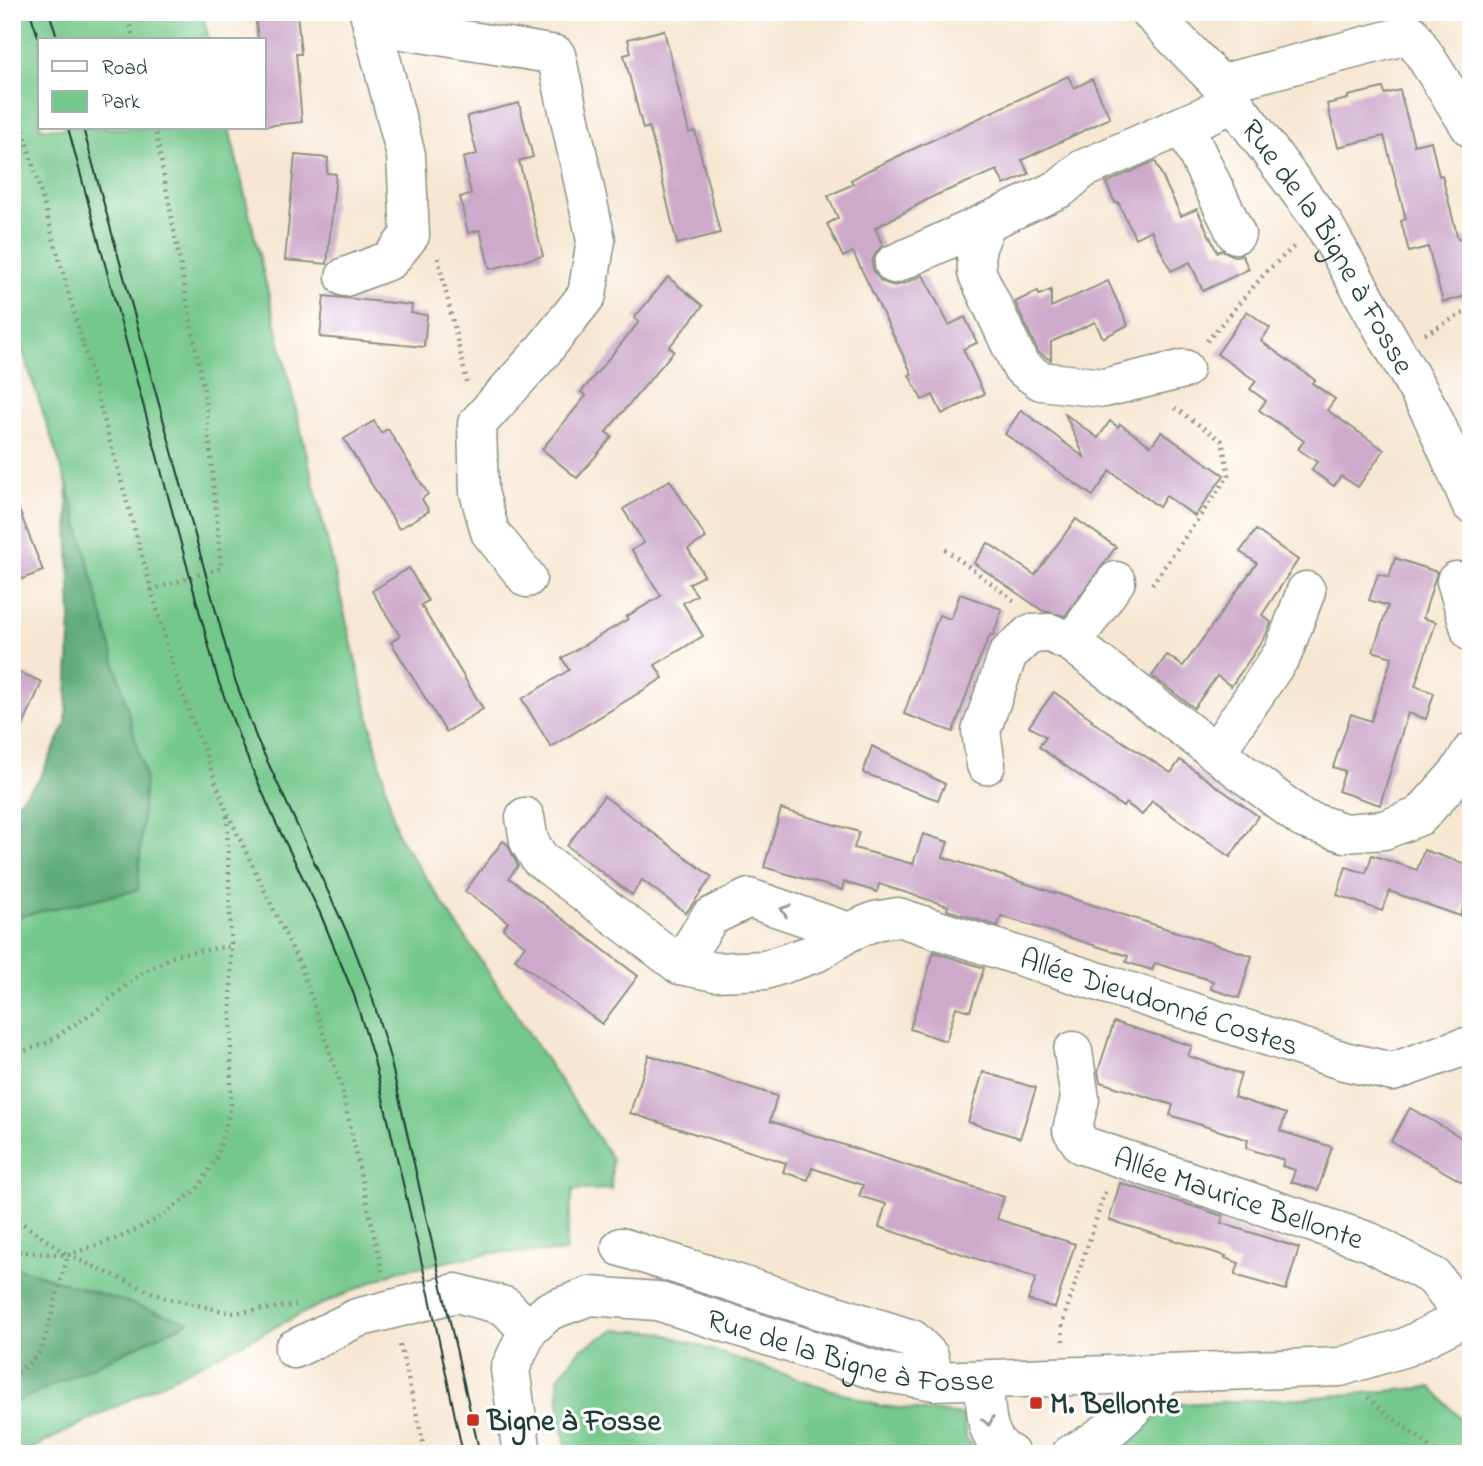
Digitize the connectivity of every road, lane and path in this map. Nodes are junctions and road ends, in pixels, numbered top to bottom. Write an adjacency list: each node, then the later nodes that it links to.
1 (126, 12): 4 (path)
2 (1150, 12): 6 (street, Rue de la Bigne à Fosse)
3 (370, 19): 13 (street); 19 (street)
4 (133, 38)
5 (12, 90): 25 (path)
6 (1227, 94): 7 (street); 8 (street); 11 (street, Rue de la Bigne à Fosse)
7 (1184, 125): 10 (street); 12 (street)
8 (1471, 128)
9 (155, 130): 25 (path)
10 (987, 222): 14 (street); 18 (street)
11 (1322, 223): 17 (street, Rue de la Bigne à Fosse); 18 (path)
12 (1236, 234)
13 (410, 235): 15 (street); 19 (path)
14 (894, 264)
15 (345, 277)
16 (1471, 309): 17 (path)
17 (1396, 350): 20 (street, Rue de la Bigne à Fosse)
18 (1184, 369): 24 (path)
19 (477, 424): 22 (street)
20 (1471, 504)
21 (946, 549): 28 (path)
22 (527, 578)
23 (1456, 581): 27 (street)
24 (1115, 584): 28 (street)
25 (151, 590): 32 (path)
26 (1306, 591): 29 (street)
27 (1471, 632)
28 (1061, 638): 29 (street); 31 (street)
29 (1216, 752): 30 (street)
30 (1471, 752)
31 (986, 765)
32 (227, 812): 35 (path); 45 (path)
33 (525, 817): 36 (street, Allée Dieudonné Costes)
34 (849, 932): 36 (street, Allée Dieudonné Costes); 36 (street, one-way to 36); 37 (street, Allée Dieudonné Costes)
35 (231, 946): 39 (path); 44 (path)
36 (680, 965)
37 (1471, 1046)
38 (1073, 1052): 40 (street, Allée Maurice Bellonte)
39 (12, 1055)
40 (1116, 1156): 47 (street, Allée Maurice Bellonte); 53 (path)
41 (12, 1216): 44 (path)
42 (621, 1247): 55 (street)
43 (12, 1251): 44 (path)
44 (68, 1255): 46 (path); 52 (path)
45 (388, 1295): 48 (street); 49 (street); 56 (path)
46 (307, 1303)
47 (1468, 1316): 50 (street, Rue de la Bigne à Fosse)
48 (528, 1330): 55 (street, Rue de la Bigne à Fosse); 57 (street, Rue de la Bigne à Fosse)
49 (294, 1349)
50 (1340, 1367): 51 (street, Rue de la Bigne à Fosse); 60 (path)
51 (1166, 1373): 53 (street, Rue de la Bigne à Fosse); 59 (street)
52 (12, 1377)
53 (1066, 1377): 54 (street, Rue de la Bigne à Fosse)
54 (984, 1380): 55 (street, Rue de la Bigne à Fosse); 58 (street, one-way to 58)
55 (935, 1381)
56 (426, 1454)
57 (522, 1454)
58 (1010, 1454)
59 (1071, 1454)
60 (1438, 1454)

